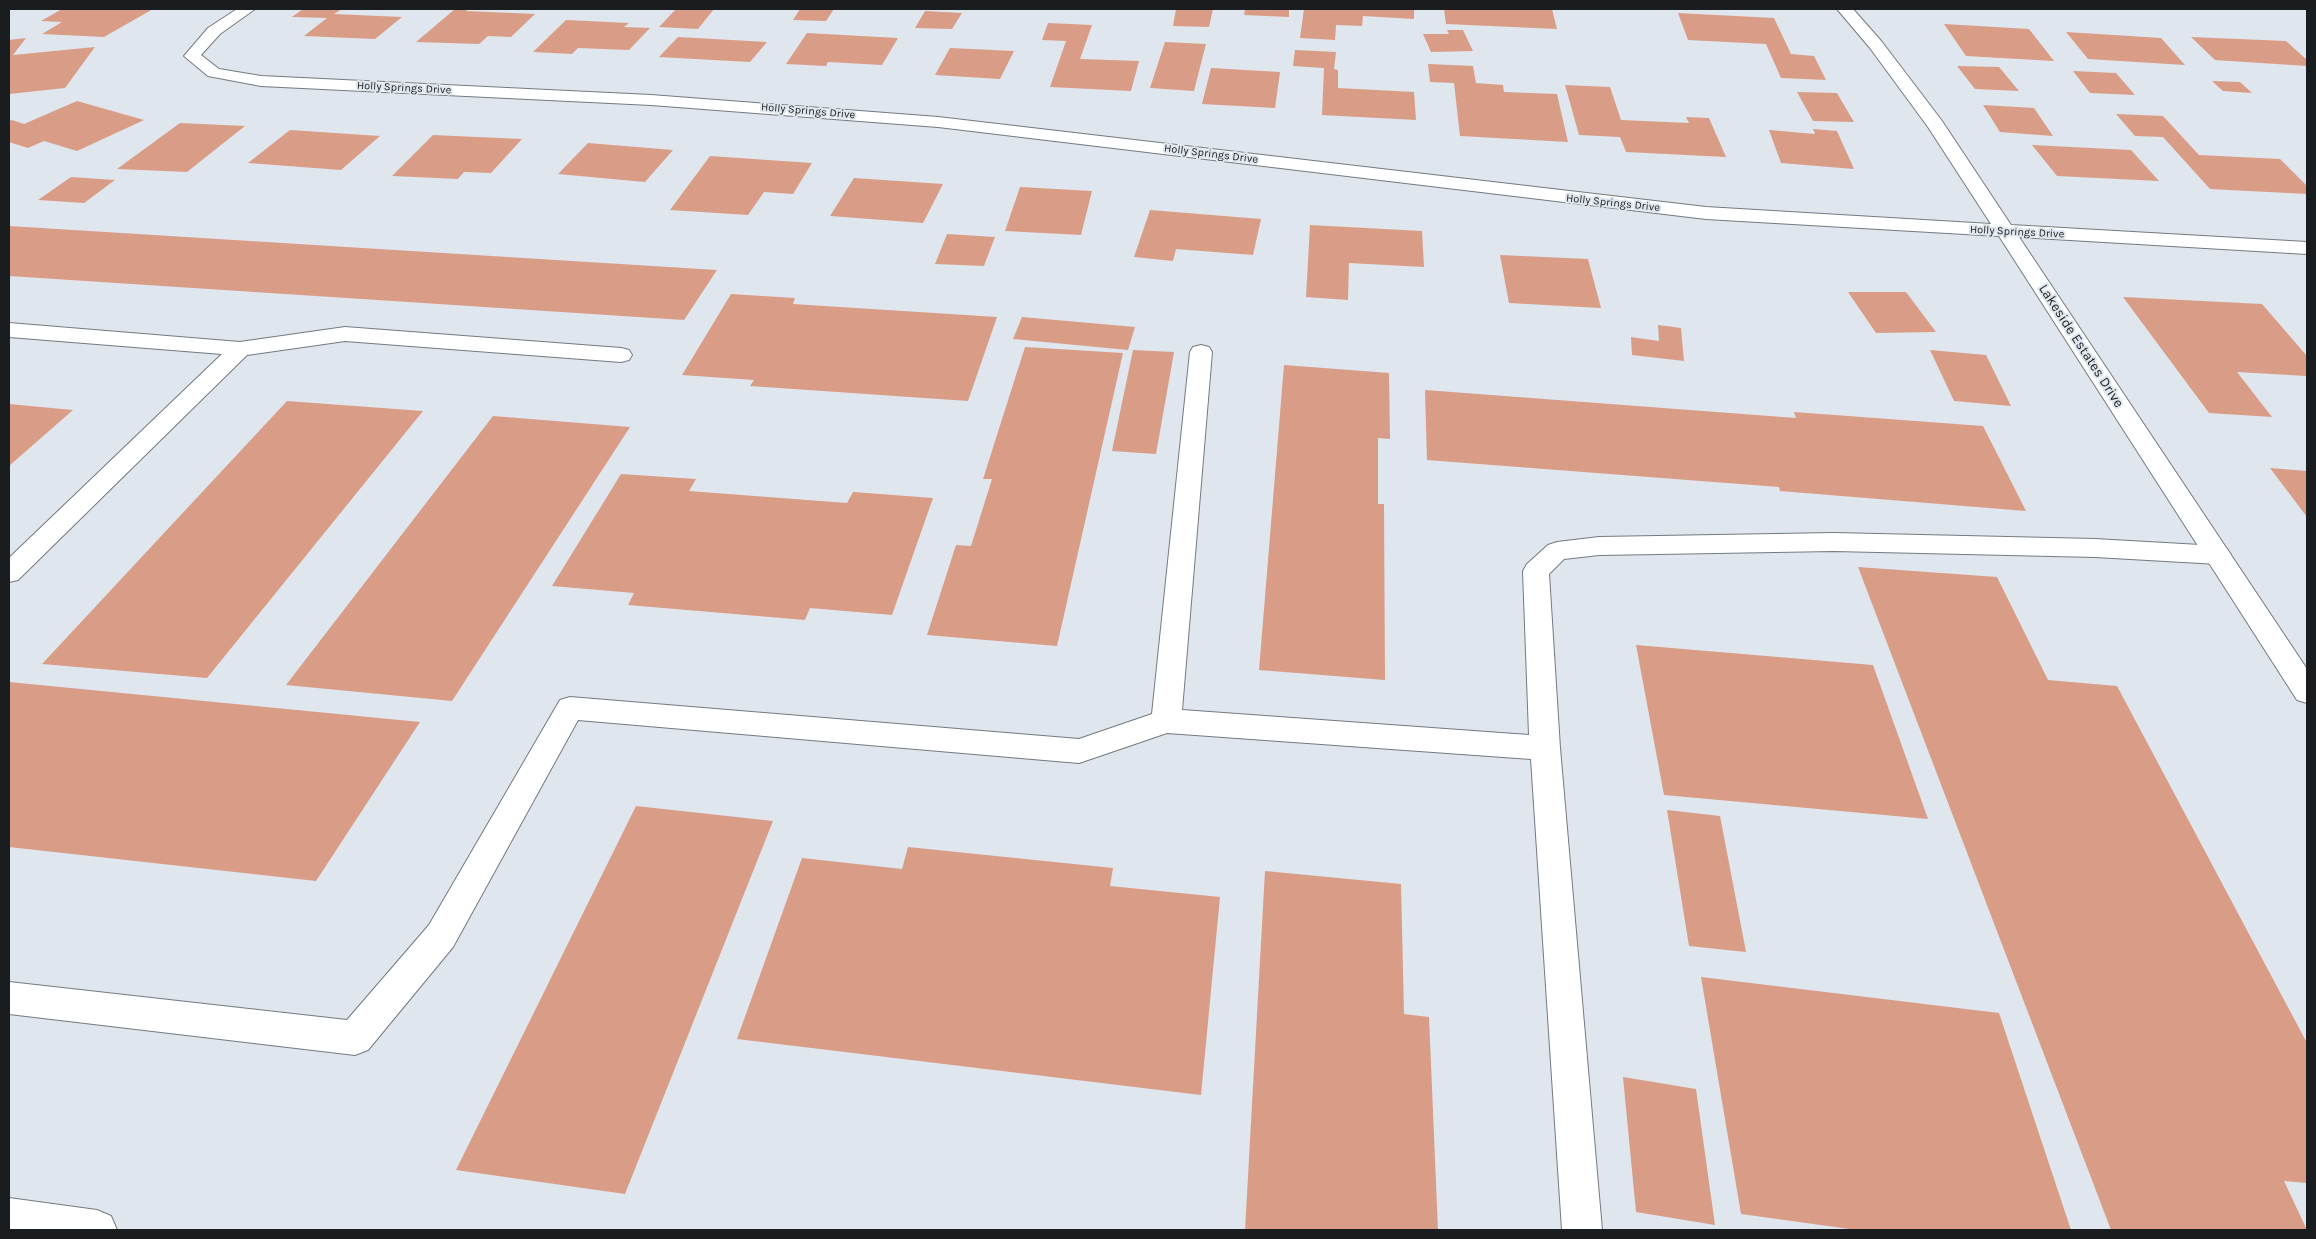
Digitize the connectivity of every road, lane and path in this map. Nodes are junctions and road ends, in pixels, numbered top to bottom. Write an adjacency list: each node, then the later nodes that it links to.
1 (247, 9): 3 (street, Holly Springs Drive)
2 (1845, 9): 3 (street, Lakeside Estates Drive)
3 (2006, 231): 4 (street, Holly Springs Drive); 9 (street, Lakeside Estates Drive)
4 (2307, 248)
5 (9, 330): 6 (street)
6 (240, 349): 8 (street); 10 (street)
7 (1201, 352): 12 (street)
8 (621, 355)
9 (2218, 555): 11 (street, Lakeside Estates Drive); 13 (street)
10 (9, 573)
11 (2307, 692)
12 (1166, 721): 13 (street); 14 (street)
13 (1546, 748): 17 (street)
14 (9, 998)
15 (9, 1218): 16 (street)
16 (97, 1230)
17 (1582, 1230)

